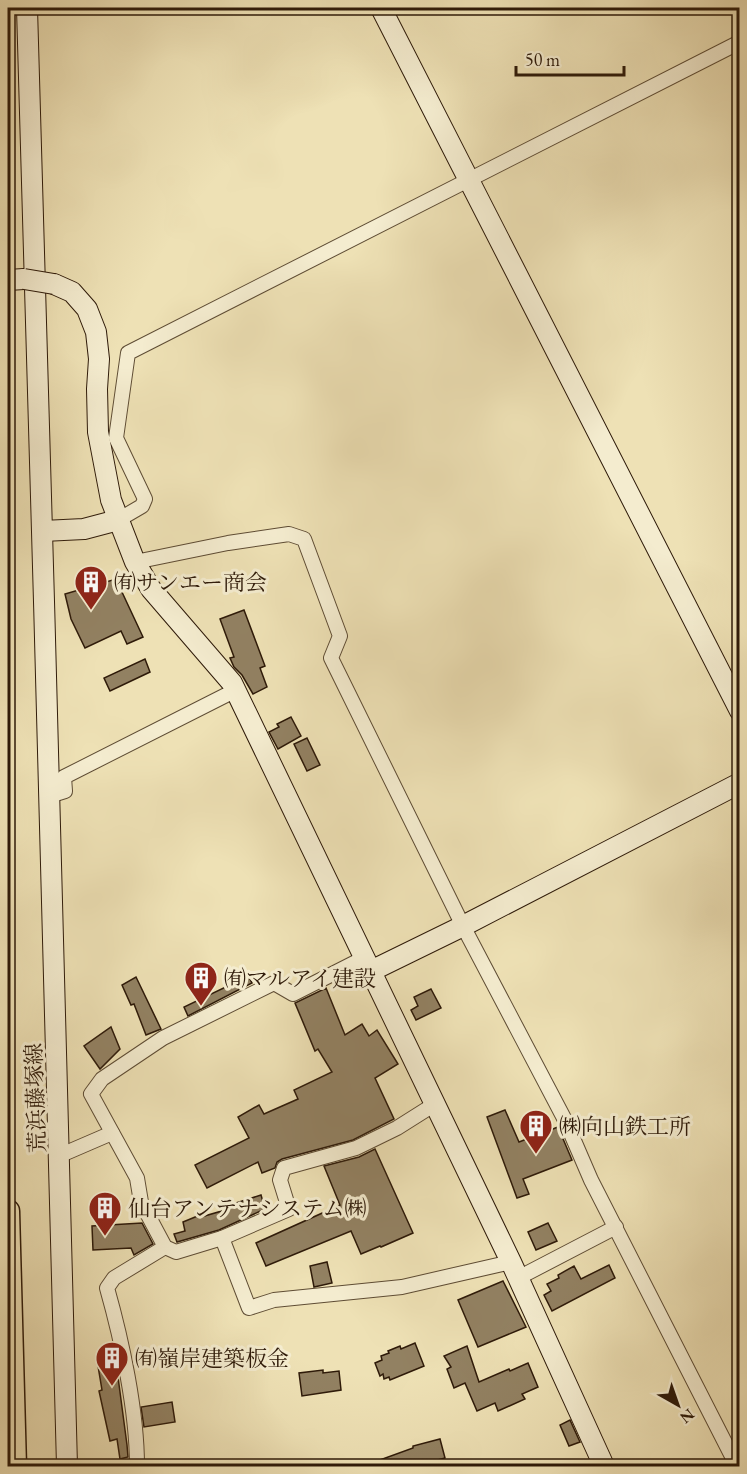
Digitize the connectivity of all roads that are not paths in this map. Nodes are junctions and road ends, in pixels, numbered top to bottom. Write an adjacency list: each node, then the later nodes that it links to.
1 (27, 8): 7 (street, 荒浜藤塚線)
2 (381, 8): 4 (street)
3 (740, 42): 4 (street)
4 (470, 181): 6 (street); 10 (street)
5 (16, 280): 6 (street, bridge)
6 (118, 520): 7 (street); 8 (street)
7 (43, 531): 12 (street, 荒浜藤塚線)
8 (135, 562): 9 (street); 13 (street)
9 (236, 690): 12 (street); 14 (street)
10 (740, 711)
11 (740, 783): 13 (street)
12 (49, 796): 17 (street, 荒浜藤塚線)
13 (463, 926): 14 (street); 19 (street)
14 (368, 965): 15 (street); 16 (street)
15 (435, 1104): 20 (street); 22 (street)
16 (112, 1133): 17 (street); 21 (street)
17 (62, 1155): 24 (street, 荒浜藤塚線)
18 (8, 1211): 23 (main road)
19 (616, 1227): 22 (street); 27 (street)
20 (222, 1238): 21 (street); 22 (street)
21 (165, 1247): 25 (street)
22 (514, 1270): 26 (street)
23 (15, 1467)
24 (67, 1467)
25 (137, 1467)
26 (604, 1467)
27 (737, 1467)

